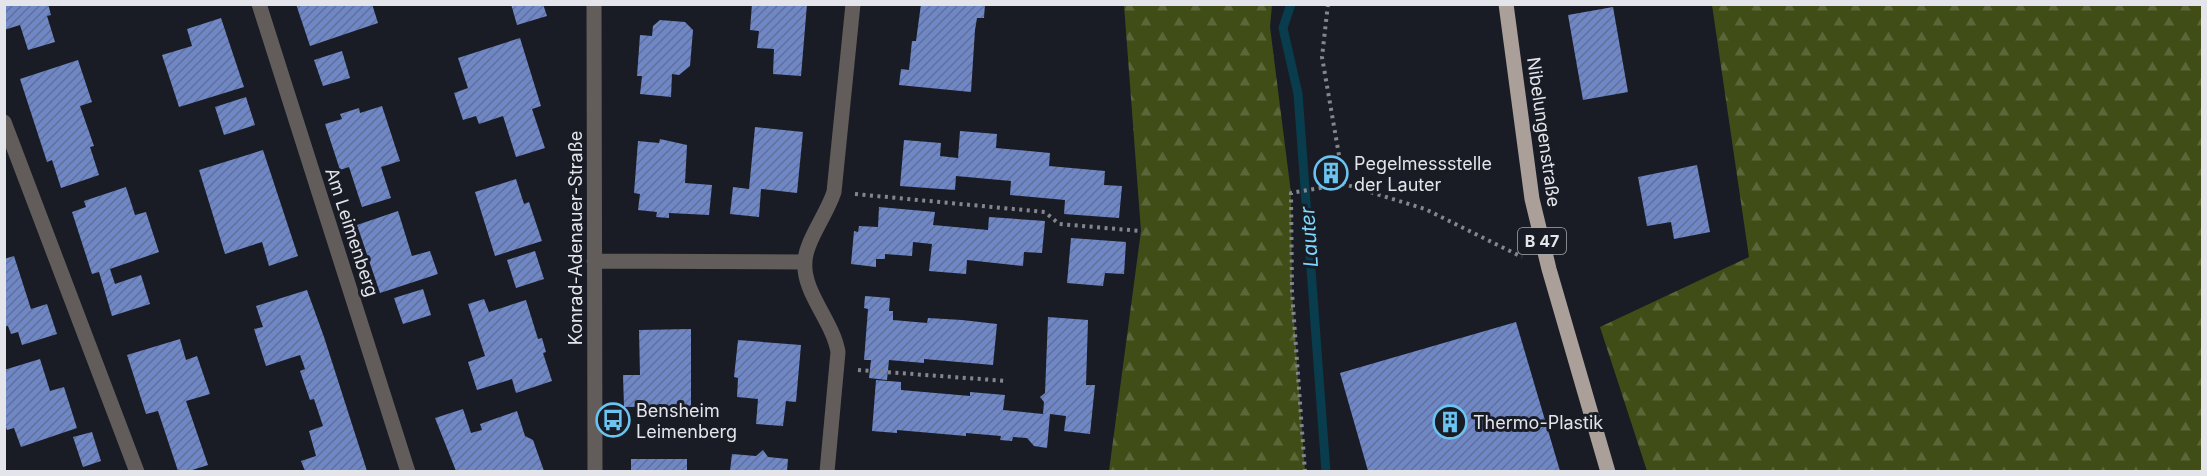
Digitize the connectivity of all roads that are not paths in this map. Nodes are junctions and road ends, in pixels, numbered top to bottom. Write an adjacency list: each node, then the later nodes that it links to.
1 (260, 4): 9 (street, Am Leimenberg)
2 (594, 4): 6 (street, Konrad-Adenauer-Straße)
3 (852, 4): 7 (street)
4 (1506, 4): 12 (main road, Nibelungenstraße / B 47)
5 (4, 122): 8 (street)
6 (594, 261): 7 (street); 10 (street, Konrad-Adenauer-Straße)
7 (804, 262): 11 (street)
8 (137, 471)
9 (408, 471)
10 (595, 471)
11 (827, 471)
12 (1608, 471)

